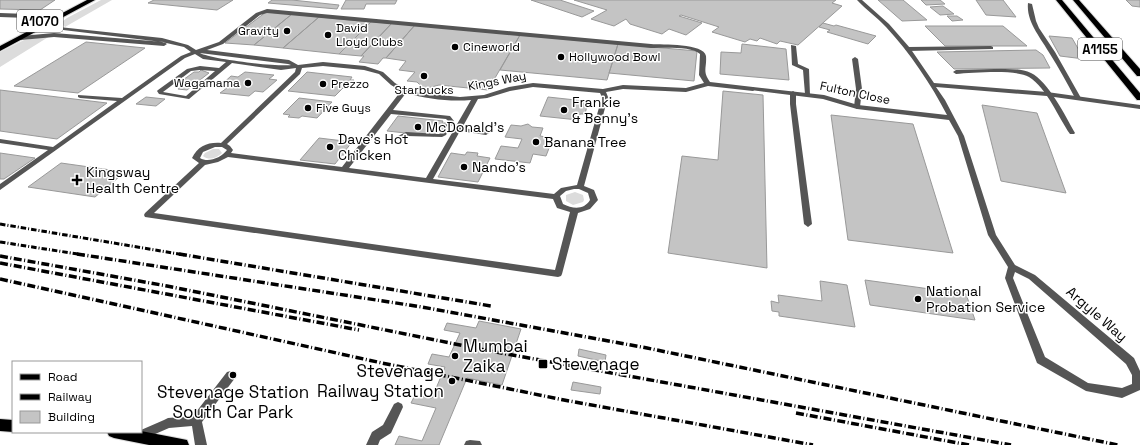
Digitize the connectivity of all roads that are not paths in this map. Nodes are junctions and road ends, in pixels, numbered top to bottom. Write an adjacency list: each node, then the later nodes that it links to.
1 (80, 0): 11 (main road, A1070)
2 (92, 0): 9 (main road, A1070)
3 (859, 0): 16 (street)
4 (1059, 0): 34 (main road, A1155)
5 (1076, 0): 23 (main road, A1155)
6 (1030, 4): 33 (street)
7 (0, 15): 8 (street)
8 (28, 16)
9 (61, 16): 10 (main road, A1070); 12 (street)
10 (20, 38): 12 (street); 15 (main road, A1070)
11 (0, 42)
12 (175, 44): 17 (street, Kings Way)
13 (793, 46): 30 (street)
14 (990, 48): 16 (street)
15 (0, 49)
16 (908, 49): 25 (street)
17 (196, 51): 19 (street, Kings Way); 20 (street, Kings Way); 24 (street); 36 (street)
18 (855, 59): 37 (street)
19 (231, 62): 20 (street, Kings Way); 21 (street)
20 (299, 67): 27 (street, Kings Way); 46 (street)
21 (220, 70): 21 (street)
22 (956, 72): 31 (street)
23 (1140, 74)
24 (708, 84): 26 (street, Kings Way); 28 (street, Kings Way)
25 (934, 85): 31 (street); 40 (street)
26 (753, 88): 29 (street, Fulton Close)
27 (405, 91): 35 (street, Kings Way); 39 (street)
28 (603, 91): 35 (street, Kings Way); 52 (street)
29 (793, 93): 30 (street, Fulton Close); 56 (street)
30 (808, 94): 37 (street, Fulton Close)
31 (1047, 94): 33 (street); 43 (street)
32 (80, 96): 36 (street)
33 (1078, 98): 38 (street)
34 (1140, 98)
35 (475, 99): 41 (street)
36 (122, 100): 47 (street)
37 (857, 106): 40 (street, Fulton Close)
38 (1140, 107)
39 (389, 112): 44 (street); 50 (street)
40 (952, 118): 57 (street)
41 (458, 129): 42 (street); 51 (street)
42 (486, 133)
43 (1072, 133)
44 (398, 138)
45 (0, 141): 47 (street)
46 (222, 145): 48 (street); 49 (street)
47 (54, 149): 53 (street)
48 (227, 155): 49 (street); 50 (street)
49 (204, 162): 55 (street)
50 (344, 170): 51 (street)
51 (428, 181): 54 (street)
52 (580, 187): 54 (street); 55 (street)
53 (0, 188)
54 (556, 197): 55 (street)
55 (575, 210)
56 (808, 224)
57 (1012, 267): 59 (street, Argyle Way); 59 (street, Argyle Way)
58 (231, 375): 61 (street)
59 (1138, 375)
60 (398, 407): 68 (street)
61 (196, 420): 65 (street); 67 (street)
62 (0, 426): 63 (main road)
63 (12, 426)
64 (120, 433): 65 (main road)
65 (139, 436): 66 (main road)
66 (182, 445)
67 (201, 445)
68 (372, 445)
69 (470, 445): 70 (street)
70 (476, 445)

